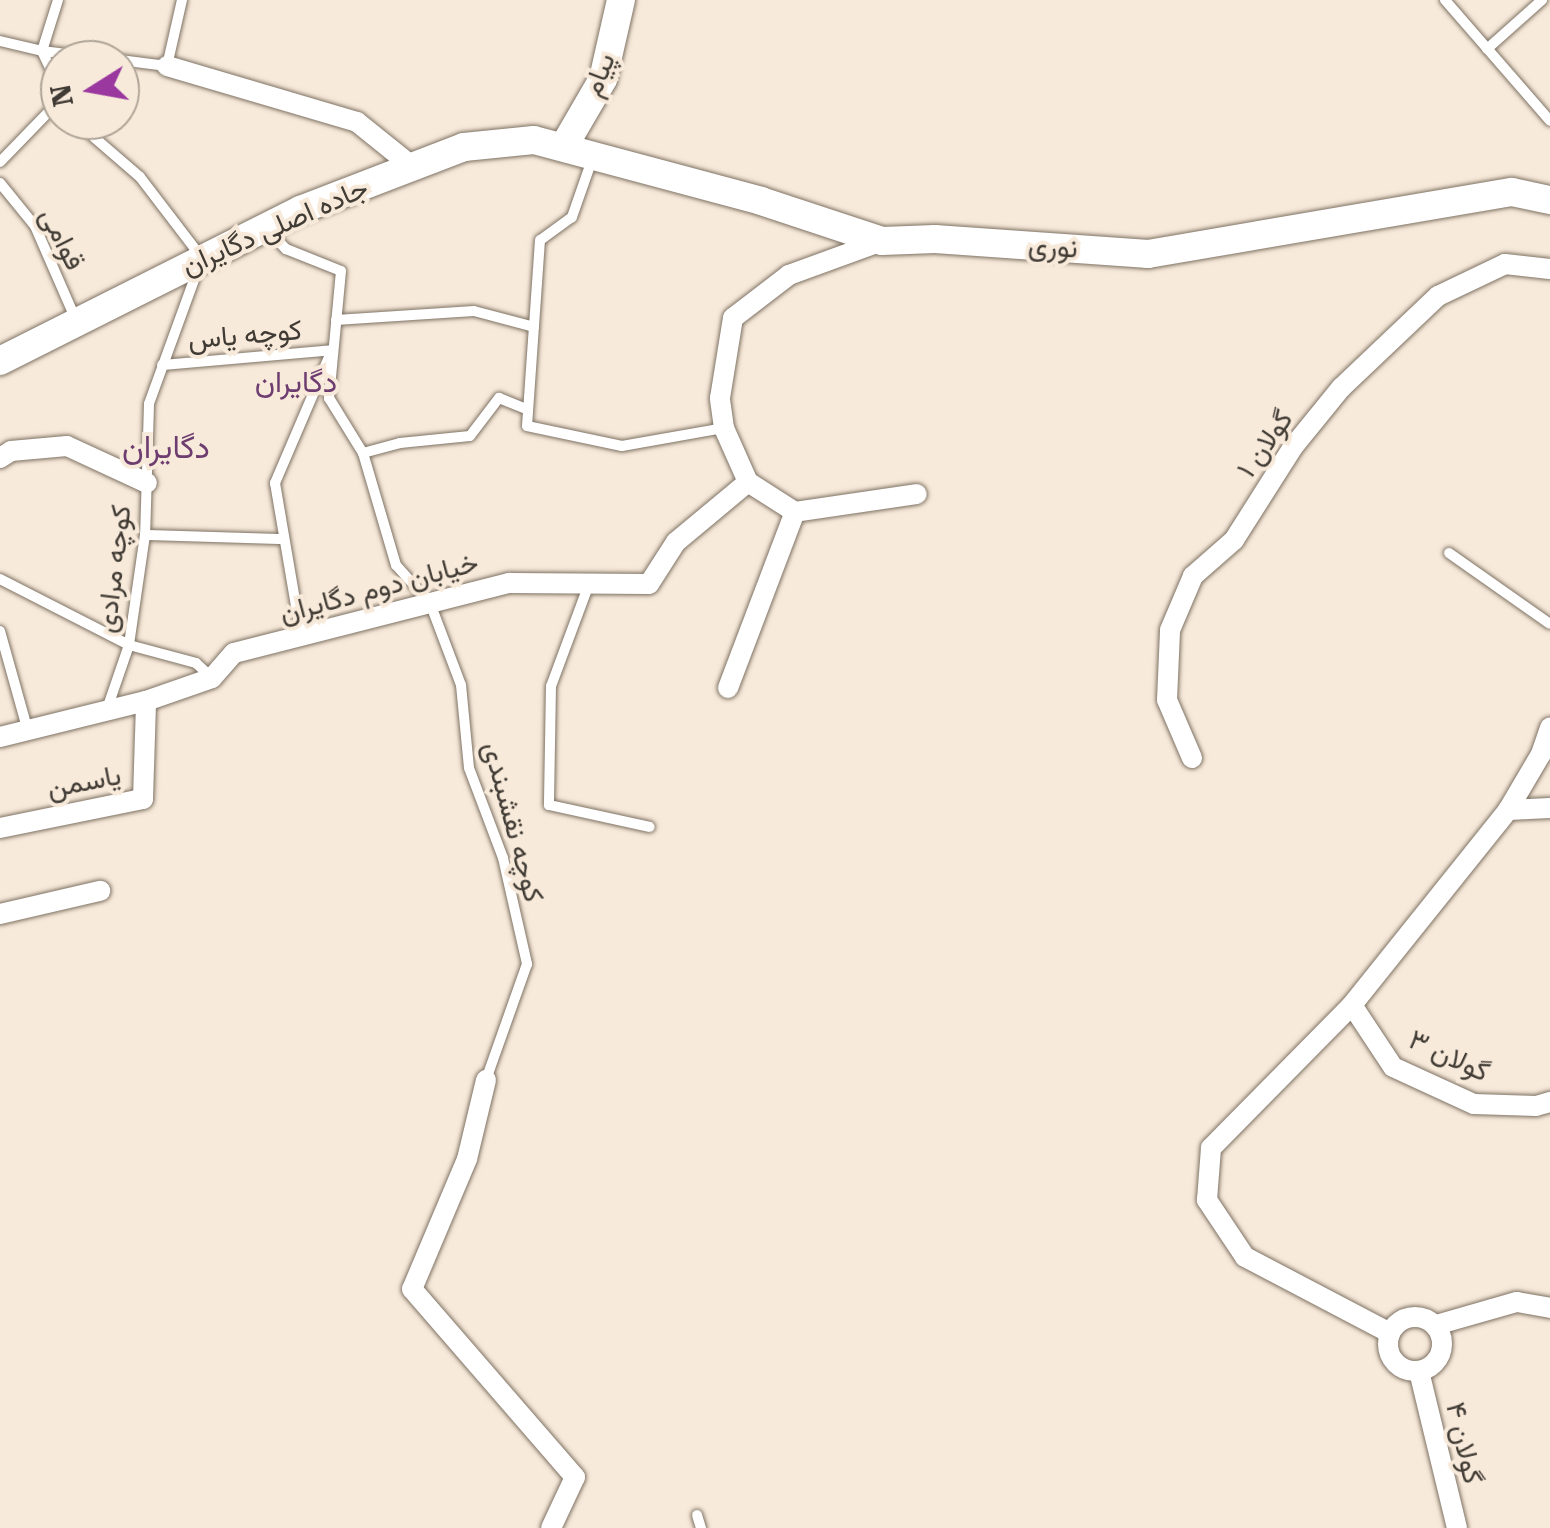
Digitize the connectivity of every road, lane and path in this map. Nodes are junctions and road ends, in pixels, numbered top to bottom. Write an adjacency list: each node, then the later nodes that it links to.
1 (58, 0): 6 (lane)
2 (182, 0): 11 (lane)
3 (621, 0): 15 (street, پیام)
4 (1445, 0): 8 (lane)
5 (1542, 0): 8 (lane)
6 (45, 40)
7 (0, 41): 9 (lane)
8 (1487, 48): 13 (lane)
9 (40, 50)
10 (140, 63): 11 (lane)
11 (166, 66): 18 (street)
12 (40, 121): 17 (lane)
13 (1550, 121)
14 (97, 140): 23 (lane)
15 (564, 146): 16 (street, نوری); 18 (street, جاده اصلی دگایران)
16 (593, 158): 22 (street, نوری); 27 (lane)
17 (0, 162)
18 (413, 167): 21 (street, جاده اصلی دگایران)
19 (0, 183): 26 (lane, قوامی)
20 (1550, 200): 22 (street, نوری)
21 (265, 227): 23 (street, جاده اصلی دگایران); 25 (lane, کوچه نقشبندی)
22 (882, 241): 32 (street)
23 (202, 258): 26 (street, جاده اصلی دگایران); 30 (lane, کوچه مرادی)
24 (1550, 268): 56 (street, گولان ۱)
25 (336, 320): 27 (lane); 28 (lane, کوچه نقشبندی)
26 (76, 321): 29 (street, جاده اصلی دگایران)
27 (534, 326): 31 (lane)
28 (332, 350): 30 (lane, کوچه یاس); 33 (lane, کوچه نقشبندی); 40 (lane)
29 (0, 360)
30 (162, 364): 36 (lane, کوچه مرادی)
31 (528, 410): 32 (lane); 33 (lane)
32 (724, 428): 35 (street)
33 (363, 453): 44 (lane, کوچه نقشبندی)
34 (0, 458): 36 (street)
35 (748, 482): 38 (street); 43 (street, خیابان دوم دگایران)
36 (147, 484): 39 (lane, کوچه مرادی)
37 (917, 494): 38 (street)
38 (795, 512): 50 (street)
39 (145, 534): 40 (lane); 48 (lane, کوچه مرادی)
40 (282, 538): 47 (lane)
41 (1448, 552): 45 (lane)
42 (0, 579): 48 (lane)
43 (590, 583): 44 (street, خیابان دوم دگایران); 59 (lane)
44 (430, 602): 47 (street, خیابان دوم دگایران); 64 (lane, کوچه نقشبندی)
45 (1550, 624)
46 (0, 630): 54 (lane)
47 (302, 637): 49 (street, خیابان دوم دگایران)
48 (128, 645): 49 (lane); 52 (lane, کوچه مرادی)
49 (212, 678): 51 (street, خیابان دوم دگایران)
50 (728, 688)
51 (146, 701): 52 (street, خیابان دوم دگایران); 60 (street, یاسمن)
52 (106, 710): 54 (street, خیابان دوم دگایران)
53 (1550, 728): 58 (street)
54 (28, 731): 55 (street, خیابان دوم دگایران)
55 (0, 737)
56 (1192, 758)
57 (1550, 808): 58 (street)
58 (1508, 810): 63 (street)
59 (650, 827)
60 (0, 828)
61 (100, 890): 62 (street)
62 (0, 914)
63 (1352, 1005): 65 (street, گولان ۳); 68 (street)
64 (486, 1080): 71 (street)
65 (1550, 1102)
66 (1550, 1308): 67 (street)
67 (1436, 1325): 68 (street); 69 (street)
68 (1390, 1332): 69 (street)
69 (1419, 1372): 73 (street, گولان ۴)
70 (697, 1515): 72 (lane)
71 (552, 1528)
72 (701, 1528)
73 (1457, 1528)

